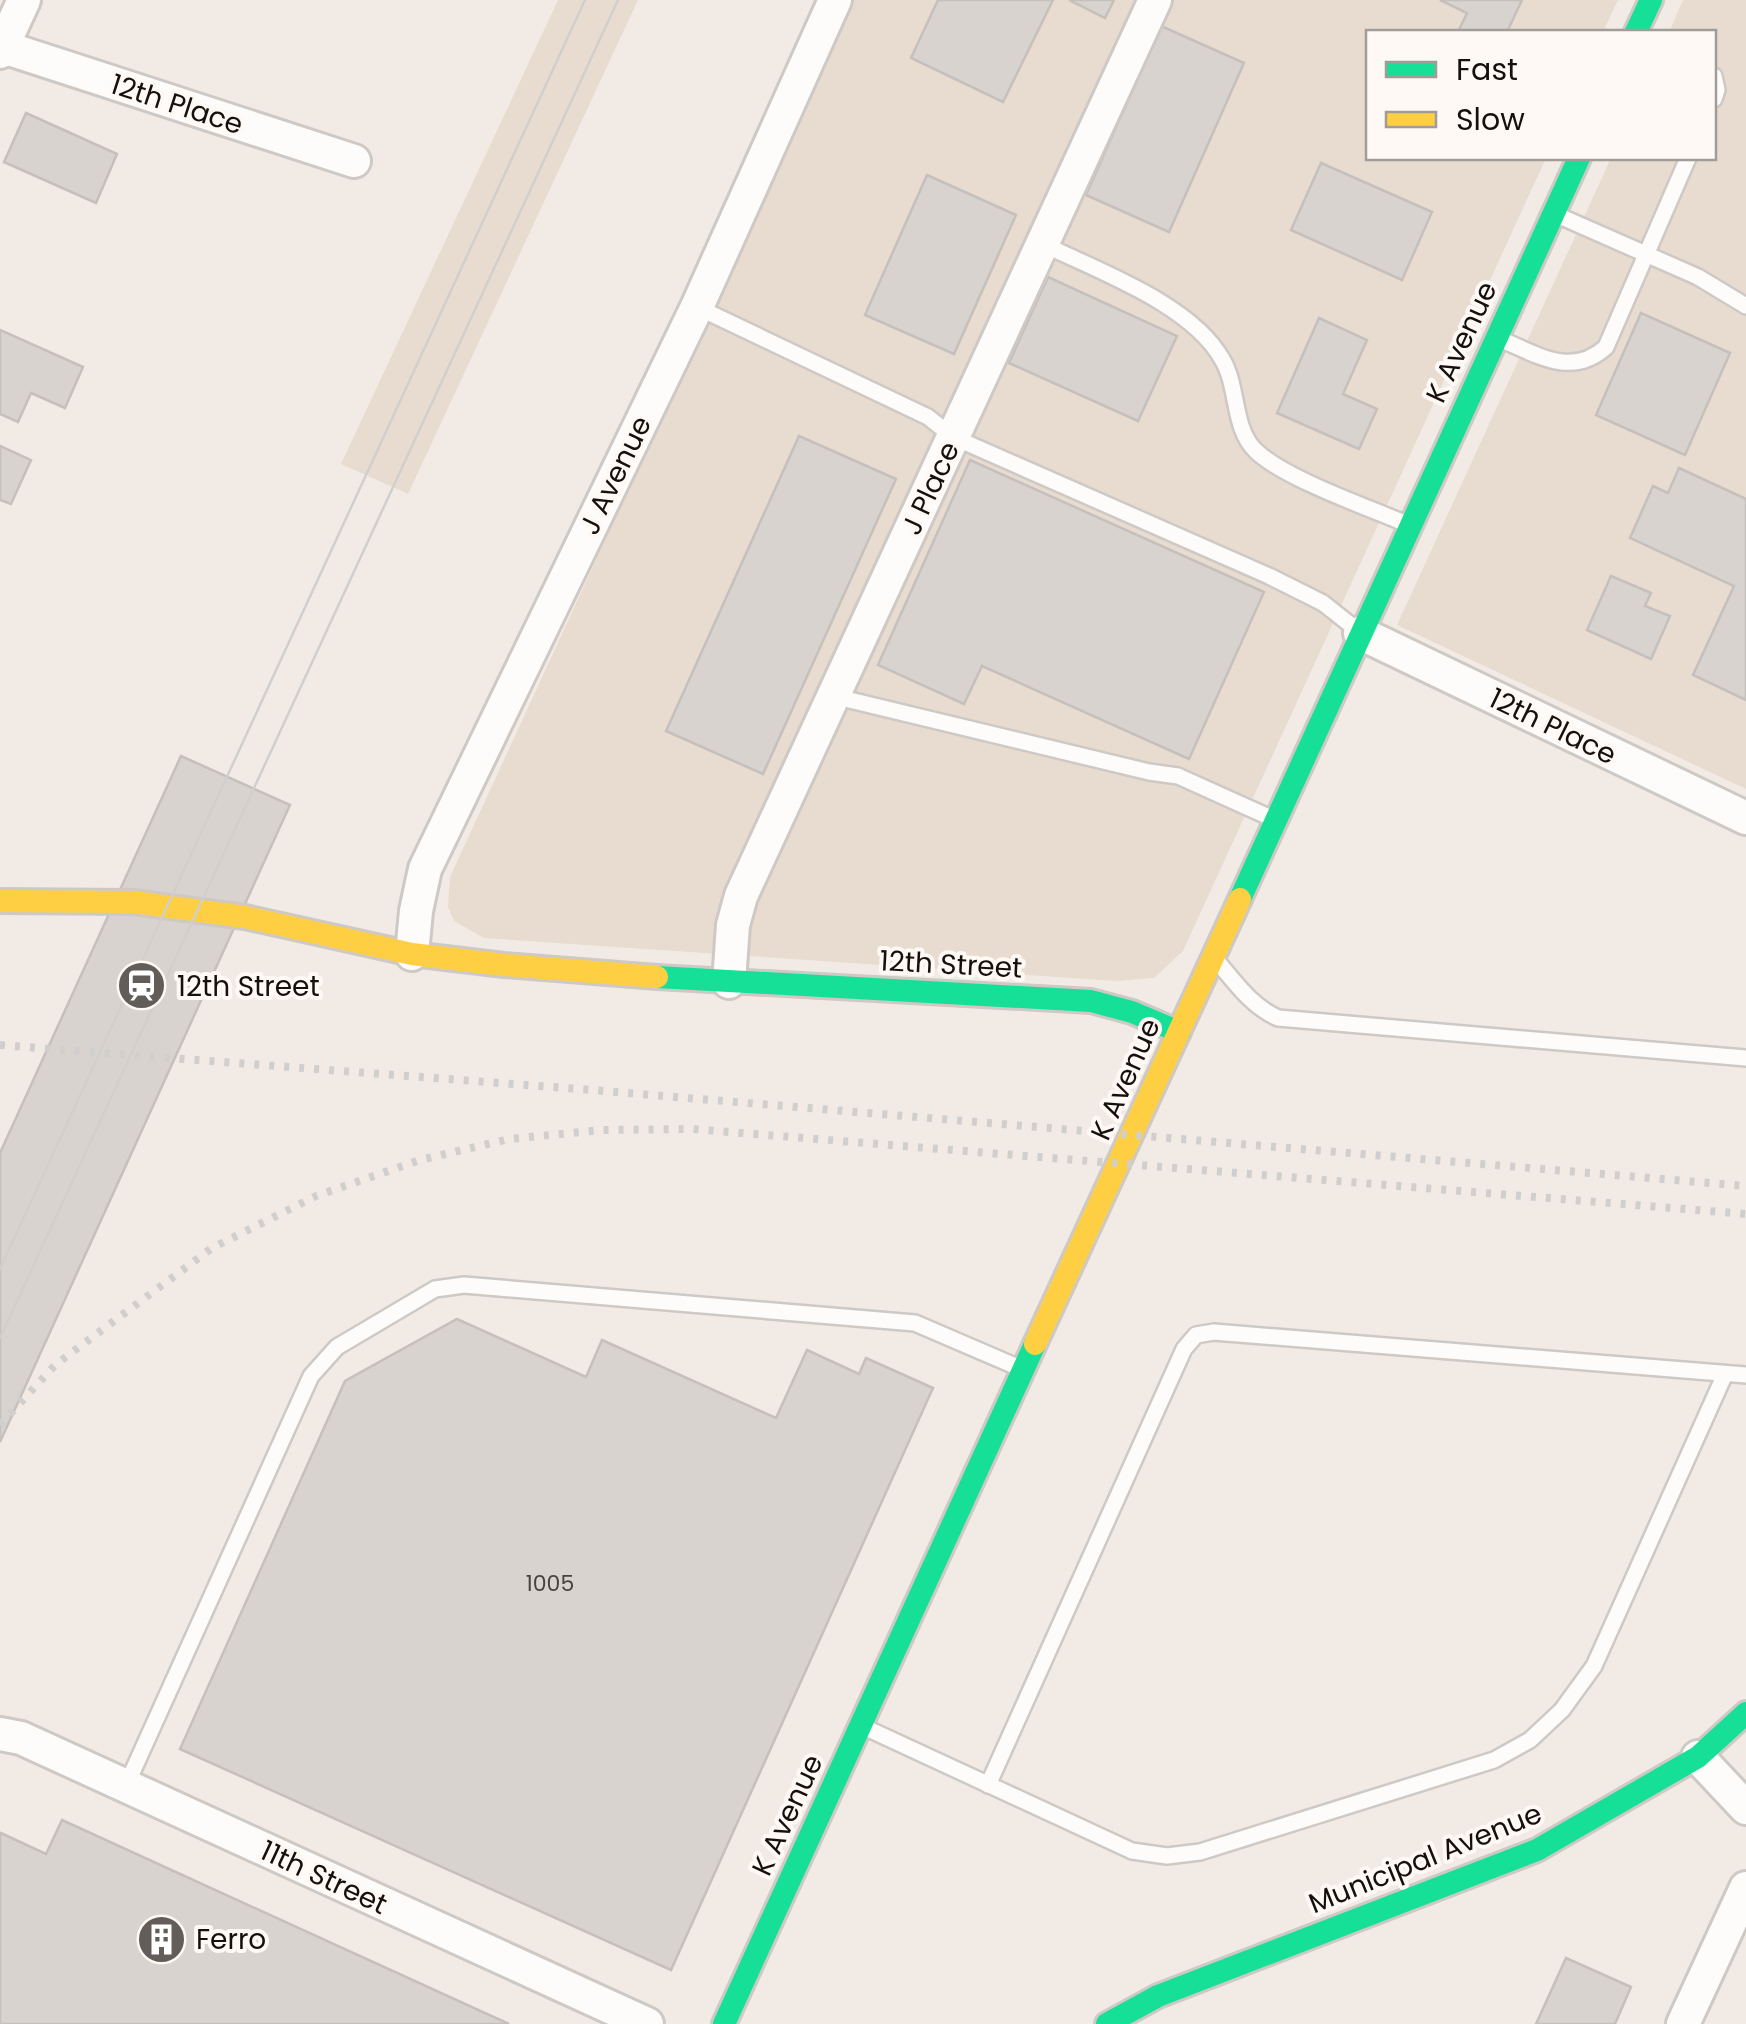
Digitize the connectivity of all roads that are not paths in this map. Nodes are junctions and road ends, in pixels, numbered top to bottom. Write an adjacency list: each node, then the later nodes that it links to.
1 (24, 0): 6 (street)
2 (835, 0): 13 (street, J Avenue)
3 (1155, 0): 11 (street, J Place)
4 (1652, 0): 5 (main road)
5 (1639, 30)
6 (1, 48): 9 (street, 12th Place)
7 (1578, 160): 10 (main road, K Avenue)
8 (1687, 160): 12 (lane)
9 (354, 161)
10 (1554, 214): 12 (lane); 15 (main road, K Avenue)
11 (1043, 244): 16 (street, J Place); 17 (lane)
12 (1646, 254): 14 (lane); 15 (lane)
13 (697, 306): 16 (lane); 23 (street, J Avenue)
14 (1746, 306)
15 (1496, 338): 17 (main road, K Avenue)
16 (953, 436): 18 (lane); 19 (street, J Place)
17 (1410, 526): 18 (main road, K Avenue)
18 (1360, 633): 20 (street, 12th Place); 21 (main road, K Avenue)
19 (834, 696): 21 (lane); 25 (street, J Place)
20 (1746, 818)
21 (1275, 819): 24 (main road, K Avenue)
22 (0, 901): 23 (main road, 12th Street)
23 (412, 954): 25 (main road, 12th Street)
24 (1213, 957): 26 (main road, K Avenue); 27 (lane)
25 (729, 982): 26 (main road, 12th Street)
26 (1179, 1032): 28 (main road, K Avenue)
27 (1746, 1058)
28 (1024, 1370): 32 (main road, K Avenue); 36 (lane)
29 (1725, 1374): 30 (lane); 35 (lane); 35 (lane)
30 (1746, 1375)
31 (1746, 1713): 34 (main road, Municipal Avenue)
32 (861, 1726): 35 (lane); 40 (main road, K Avenue)
33 (0, 1734): 36 (street, 11th Street)
34 (1698, 1758): 37 (street); 41 (main road, Municipal Avenue)
35 (988, 1785)
36 (126, 1786): 39 (street, 11th Street)
37 (1746, 1808)
38 (1746, 1888): 42 (street)
39 (647, 2024)
40 (724, 2024)
41 (1107, 2024)
42 (1683, 2024)

